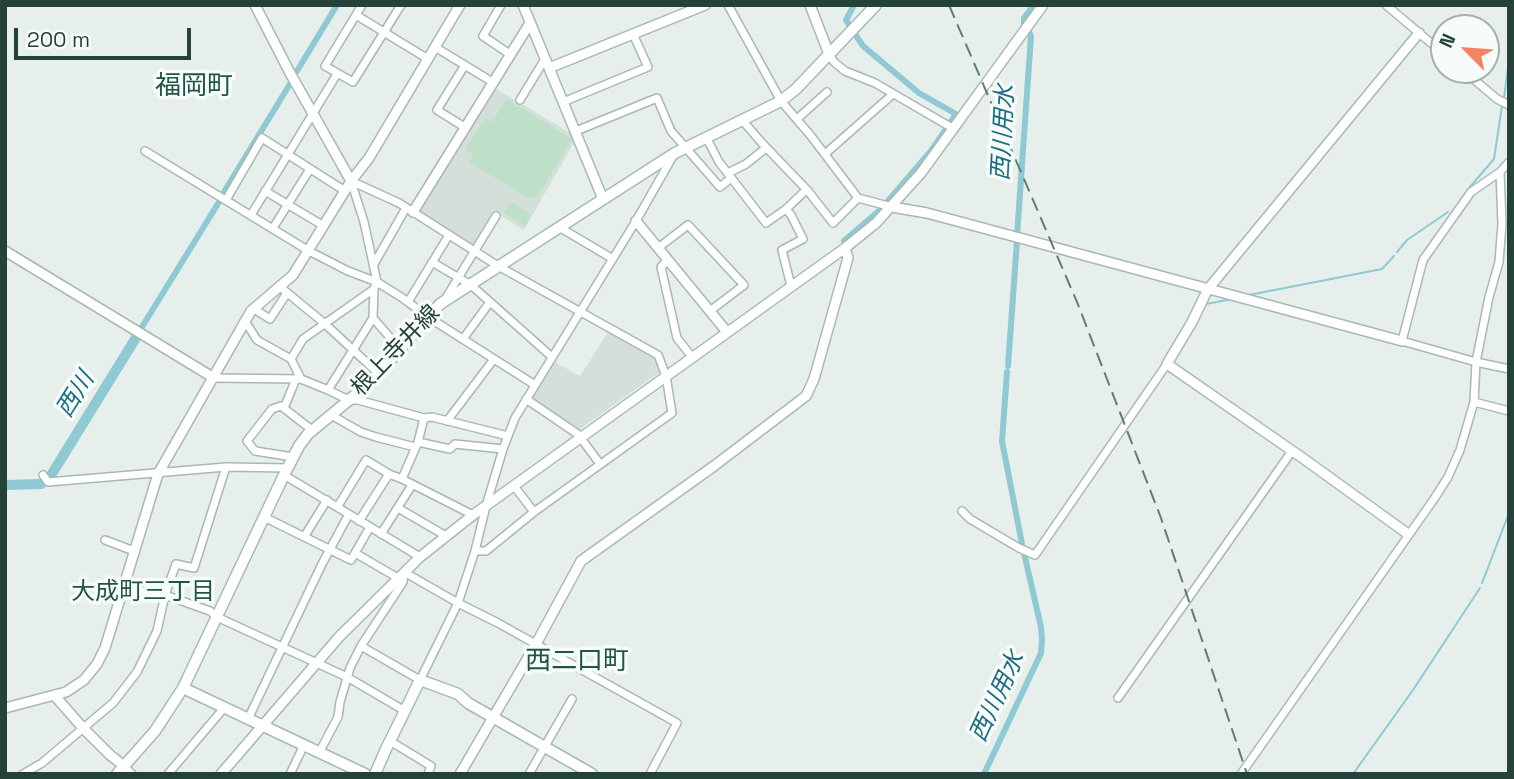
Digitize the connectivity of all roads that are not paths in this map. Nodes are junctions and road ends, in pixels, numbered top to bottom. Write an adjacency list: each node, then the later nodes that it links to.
1 (255, 5): 34 (street)
2 (362, 5): 13 (street)
3 (401, 5): 15 (street)
4 (460, 5): 19 (street)
5 (501, 5): 21 (street)
6 (523, 5): 14 (street)
7 (705, 5): 17 (street)
8 (728, 5): 32 (street)
9 (810, 5): 20 (street)
10 (876, 5): 20 (main road, 根上寺井線)
11 (1043, 5): 38 (street)
12 (1386, 5): 16 (street)
13 (356, 15): 15 (street); 25 (street)
14 (530, 23): 21 (street); 23 (street)
15 (384, 32): 22 (street); 25 (street)
16 (1419, 33): 18 (street); 85 (street)
17 (633, 34): 23 (street); 31 (street)
18 (1430, 42)
19 (435, 47): 22 (street); 24 (street)
20 (829, 54): 29 (street); 32 (main road, 根上寺井線)
21 (511, 55): 26 (street)
22 (428, 59): 51 (street)
23 (547, 64): 30 (street); 31 (street)
24 (465, 65): 26 (street); 37 (street)
25 (337, 74): 34 (street)
26 (494, 83): 37 (street)
27 (1479, 84): 33 (street)
28 (827, 92): 35 (street)
29 (893, 93): 38 (street); 46 (street)
30 (520, 100)
31 (564, 102): 39 (street)
32 (782, 102): 35 (street); 36 (main road, 根上寺井線)
33 (1509, 105)
34 (312, 113): 45 (street); 51 (street)
35 (797, 119): 46 (street)
36 (743, 121): 40 (main road, 根上寺井線); 42 (street)
37 (466, 128): 61 (street)
38 (954, 130): 59 (street)
39 (576, 131): 41 (street); 56 (street)
40 (706, 137): 41 (main road, 根上寺井線); 50 (street)
41 (685, 147): 44 (main road, 根上寺井線); 50 (street)
42 (766, 148): 50 (street); 52 (street)
43 (145, 151): 57 (street)
44 (675, 153): 56 (main road, 根上寺井線); 64 (street)
45 (287, 154): 48 (street); 53 (street); 57 (street)
46 (825, 154): 55 (street)
47 (1509, 162): 49 (street)
48 (310, 169): 54 (street); 58 (street)
49 (1500, 172): 65 (street); 98 (street)
50 (729, 176): 60 (street)
51 (351, 181): 54 (street); 61 (street); 78 (street)
52 (806, 190): 55 (street); 60 (street)
53 (265, 191): 58 (street); 62 (street)
54 (345, 191): 66 (street)
55 (858, 198): 59 (street)
56 (603, 199): 67 (main road, 根上寺井線)
57 (226, 200): 62 (street)
58 (288, 204): 66 (street); 68 (street)
59 (892, 207): 71 (street); 85 (street)
60 (786, 209): 83 (street)
61 (409, 210): 69 (street); 78 (street)
62 (251, 215): 68 (street)
63 (496, 216): 74 (street)
64 (636, 221): 70 (street); 75 (street)
65 (1506, 225): 105 (street)
66 (324, 226): 73 (street)
67 (559, 227): 75 (street); 79 (main road, 根上寺井線)
68 (273, 228): 73 (street)
69 (449, 235): 74 (street); 77 (street)
70 (658, 248): 76 (street); 90 (street)
71 (845, 248): 83 (street); 164 (street)
72 (5, 251): 110 (street)
73 (309, 251): 82 (street); 84 (street)
74 (474, 251): 79 (street); 80 (street)
75 (612, 259): 91 (street)
76 (668, 260): 90 (street); 102 (street)
77 (432, 262): 80 (street); 87 (street)
78 (373, 265): 82 (street)
79 (498, 266): 81 (main road, 根上寺井線); 91 (street)
80 (458, 277): 81 (street); 86 (street)
81 (471, 285): 86 (main road, 根上寺井線); 88 (street)
82 (376, 286): 87 (street); 93 (street); 95 (street)
83 (791, 286): 96 (street)
84 (283, 289): 89 (street); 89 (street); 95 (street)
85 (1208, 289): 98 (street); 106 (street)
86 (444, 301): 92 (main road, 根上寺井線)
87 (408, 302): 92 (street)
88 (490, 302): 97 (street); 101 (street)
89 (254, 309): 94 (street)
90 (710, 311): 96 (street)
91 (580, 313): 101 (street); 109 (street)
92 (428, 317): 97 (street); 99 (main road, 根上寺井線)
93 (373, 318): 99 (street); 100 (street)
94 (245, 321): 103 (street); 110 (street)
95 (324, 324): 100 (street); 103 (street)
96 (727, 332): 102 (street)
97 (463, 340): 104 (street)
98 (1402, 341): 105 (street)
99 (400, 349): 108 (main road, 根上寺井線)
100 (352, 350): 108 (street); 113 (street)
101 (552, 357): 112 (street)
102 (692, 357): 109 (street)
103 (291, 359): 111 (street)
104 (494, 359): 112 (street); 121 (street)
105 (1476, 362): 107 (street); 116 (street)
106 (1167, 364): 127 (street); 142 (street)
107 (1509, 369)
108 (379, 374): 115 (main road, 根上寺井線)
109 (666, 376): 124 (street); 129 (street)
110 (214, 378): 111 (street); 132 (street)
111 (298, 379): 113 (street); 117 (street)
112 (535, 384): 114 (street)
113 (328, 390): 115 (street)
114 (526, 399): 123 (street); 124 (street)
115 (349, 400): 119 (main road, 根上寺井線); 120 (street)
116 (1474, 402): 118 (street); 150 (street)
117 (284, 408): 122 (street); 128 (street)
118 (1509, 411)
119 (331, 415): 122 (main road, 根上寺井線); 125 (street)
120 (424, 418): 121 (street); 125 (street)
121 (447, 421): 123 (street)
122 (312, 430): 128 (main road, 根上寺井線)
123 (508, 436): 126 (street)
124 (583, 437): 129 (street); 137 (street)
125 (417, 444): 126 (street); 135 (street)
126 (503, 449): 140 (street)
127 (1292, 451): 150 (street); 172 (street)
128 (293, 457): 131 (main road, 根上寺井線)
129 (600, 464): 143 (street)
130 (226, 467): 131 (street); 132 (street); 161 (street)
131 (286, 472): 138 (street); 146 (main road, 根上寺井線)
132 (158, 474): 134 (street); 155 (street)
133 (389, 474): 135 (street); 139 (street); 147 (street)
134 (43, 475)
135 (402, 479): 136 (street)
136 (412, 485): 141 (street); 145 (street)
137 (514, 486): 140 (street); 143 (street)
138 (327, 500): 139 (street); 152 (street)
139 (338, 506): 144 (street)
140 (486, 506): 145 (street); 156 (street)
141 (398, 508): 149 (street); 151 (street)
142 (962, 511)
143 (534, 512): 156 (street)
144 (349, 514): 147 (street); 154 (street)
145 (473, 515): 151 (street)
146 (264, 517): 152 (street); 163 (main road, 根上寺井線)
147 (359, 521): 148 (street)
148 (370, 527): 149 (street); 157 (street)
149 (381, 534): 158 (street)
150 (1409, 534): 198 (street)
151 (446, 536): 158 (street)
152 (304, 537): 154 (street)
153 (105, 540): 155 (street)
154 (329, 549): 157 (street); 166 (street)
155 (134, 551): 160 (street)
156 (475, 551): 162 (street)
157 (355, 553): 159 (street)
158 (421, 557): 159 (street)
159 (401, 575): 162 (street); 165 (street); 167 (street)
160 (123, 588): 161 (street); 171 (street)
161 (165, 595): 163 (street); 180 (street)
162 (458, 603): 164 (street); 169 (street)
163 (217, 617): 166 (street); 170 (main road, 根上寺井線)
164 (536, 644): 177 (street); 197 (street)
165 (362, 646): 168 (street); 169 (street)
166 (282, 647): 167 (street); 178 (street)
167 (315, 663): 168 (street); 179 (street)
168 (347, 677): 176 (street); 184 (street)
169 (420, 680): 176 (main road); 177 (main road)
170 (183, 688): 175 (main road); 185 (main road, 根上寺井線)
171 (54, 695): 174 (street); 180 (street)
172 (1118, 698)
173 (572, 699): 183 (street)
174 (5, 708)
175 (224, 708): 178 (main road); 188 (street)
176 (405, 711): 181 (main road)
177 (494, 718): 183 (main road); 194 (street)
178 (248, 719): 179 (main road)
179 (262, 726): 182 (main road); 189 (street)
180 (83, 728): 185 (street); 186 (street)
181 (390, 741): 192 (main road); 193 (street)
182 (304, 746): 184 (main road); 190 (street)
183 (544, 747): 195 (street); 196 (main road)
184 (319, 753): 191 (main road)
185 (120, 770): 187 (street)
186 (23, 774)
187 (132, 774)
188 (168, 774)
189 (221, 774)
190 (290, 774)
191 (365, 774)
192 (375, 774)
193 (428, 774)
194 (460, 774)
195 (529, 774)
196 (592, 774)
197 (650, 774)
198 (1241, 774)

